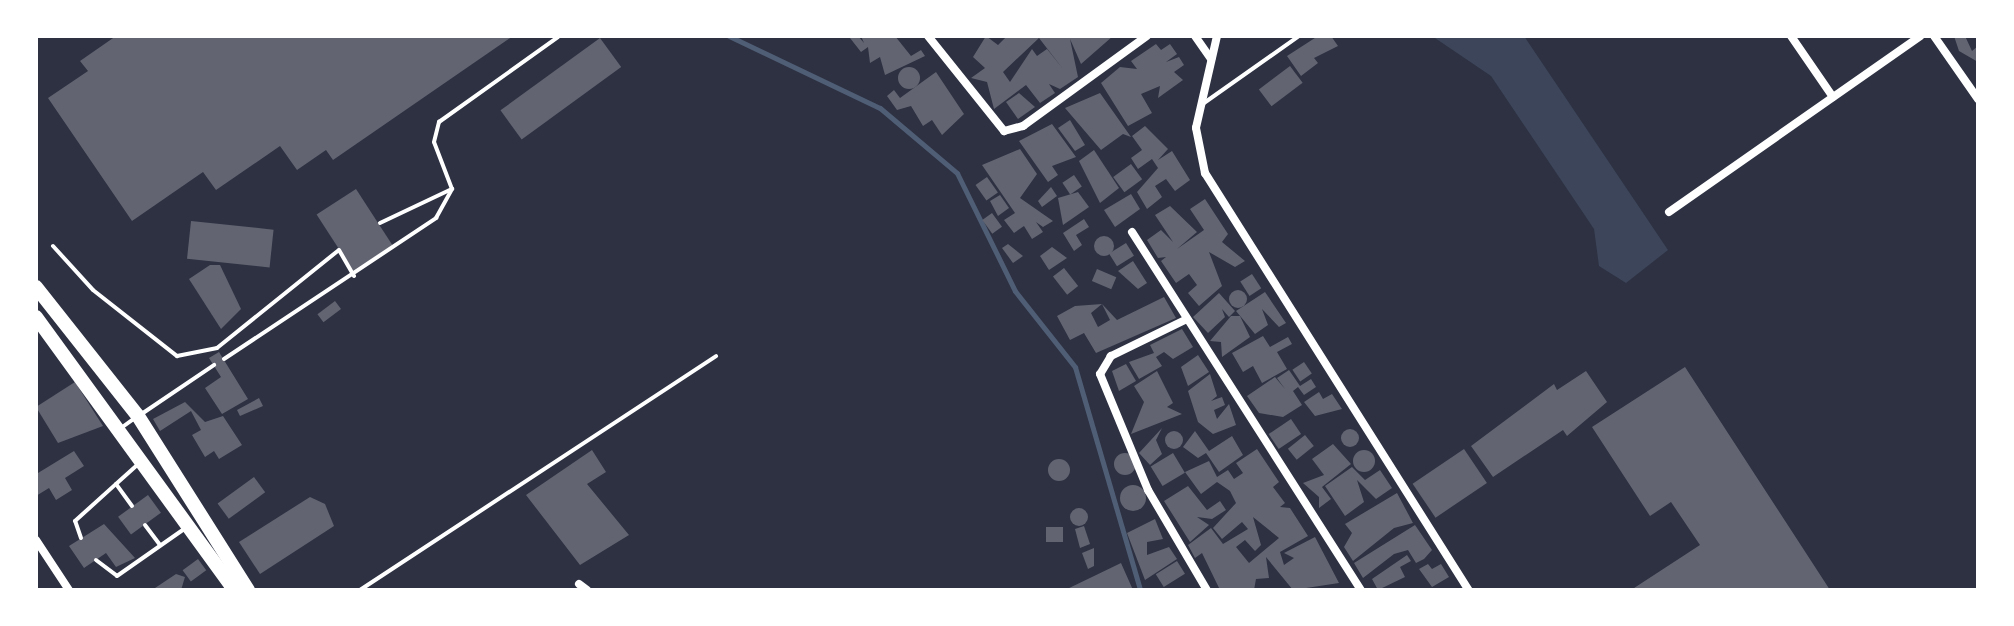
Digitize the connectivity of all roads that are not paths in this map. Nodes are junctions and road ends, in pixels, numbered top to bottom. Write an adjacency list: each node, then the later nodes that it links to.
1 (1147, 36): 9 (street)
2 (1195, 36): 10 (street)
3 (1217, 36): 10 (street)
4 (1299, 36): 13 (lane)
5 (1791, 36): 11 (street)
6 (1920, 36): 11 (street)
7 (1934, 36): 12 (street)
8 (558, 37): 14 (lane)
9 (931, 37)
10 (1211, 59): 13 (street)
11 (1833, 97): 15 (street)
12 (1978, 99)
13 (1199, 108): 43 (street)
14 (452, 189): 16 (lane); 19 (lane)
15 (1669, 212)
16 (380, 223)
17 (1132, 232): 22 (street)
18 (53, 246): 19 (lane)
19 (354, 276): 24 (lane)
20 (36, 287): 26 (main road)
21 (36, 317): 27 (main road)
22 (1187, 319): 41 (street); 42 (street)
23 (716, 356): 40 (lane)
24 (224, 359)
25 (214, 365): 26 (lane)
26 (138, 416): 27 (lane); 39 (main road)
27 (121, 428): 28 (main road)
28 (142, 459): 29 (lane); 32 (main road)
29 (116, 484): 30 (lane); 33 (lane)
30 (132, 506)
31 (145, 525): 35 (lane)
32 (189, 526): 35 (lane); 38 (main road)
33 (81, 538)
34 (36, 540): 37 (street)
35 (160, 546): 36 (lane)
36 (96, 560)
37 (69, 590)
38 (234, 590)
39 (248, 590)
40 (360, 590)
41 (1207, 590)
42 (1361, 590)
43 (1469, 590)

